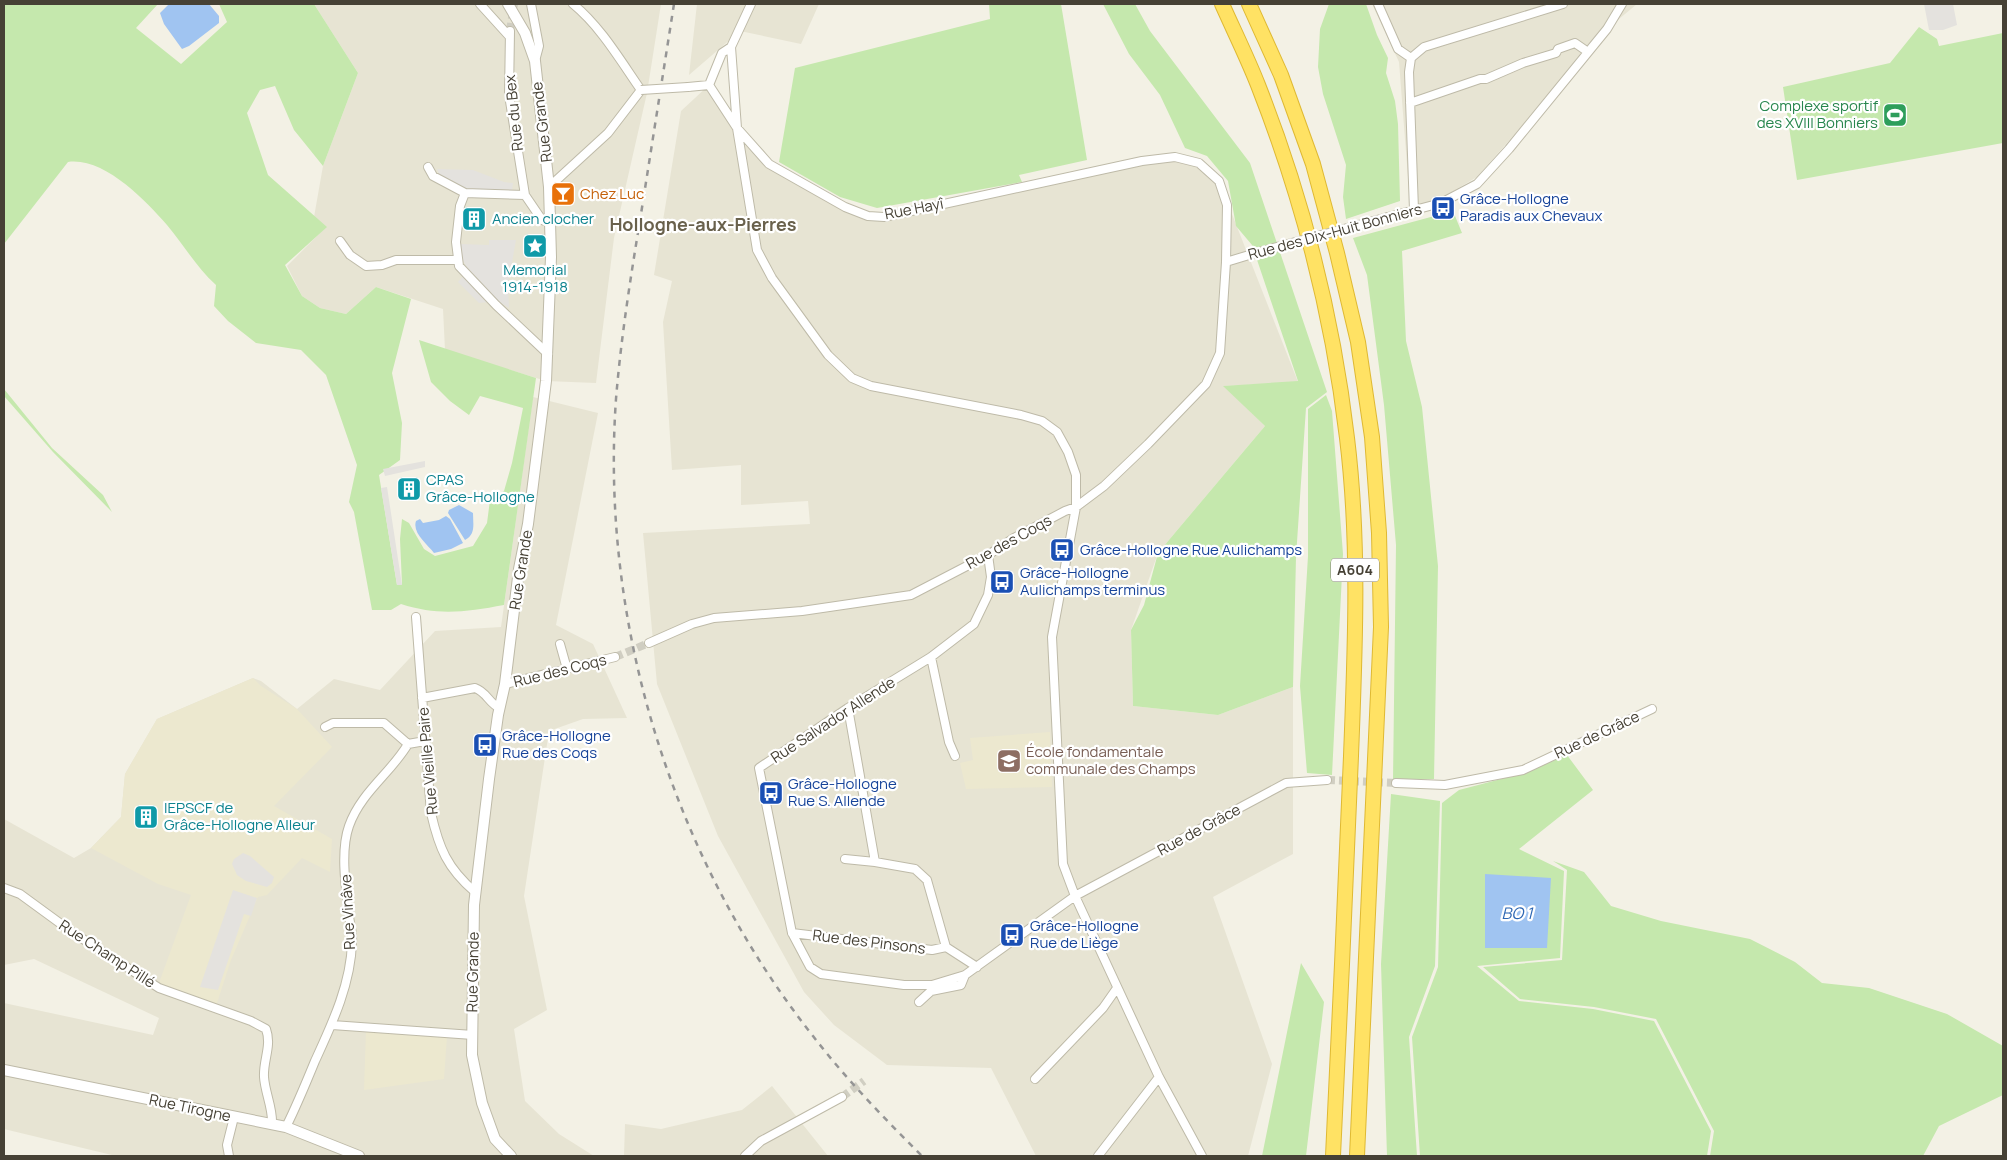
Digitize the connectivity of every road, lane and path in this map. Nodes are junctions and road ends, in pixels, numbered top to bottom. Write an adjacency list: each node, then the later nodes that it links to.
1 (480, 4): 22 (street, Rue du Bex)
2 (508, 4): 14 (street, Rue Grande)
3 (531, 4): 14 (street)
4 (573, 4): 16 (street)
5 (751, 4): 11 (street)
6 (1222, 4): 76 (highway, A604)
7 (1249, 4): 77 (highway, A604)
8 (1378, 4): 13 (street)
9 (1563, 4): 13 (street)
10 (1622, 4): 12 (street, Rue des Dix-Huit Bonniers)
11 (731, 47): 15 (street); 18 (street)
12 (1588, 52): 17 (street); 23 (street, Rue des Dix-Huit Bonniers)
13 (1411, 58): 17 (street)
14 (534, 62): 20 (street, Rue Grande)
15 (709, 85): 16 (street, bridge); 18 (street, Rue Hayî)
16 (641, 90): 20 (street)
17 (1410, 103): 23 (street)
18 (737, 128): 27 (street, Rue Hayî); 29 (street)
19 (428, 167): 21 (street)
20 (549, 187): 24 (street, Rue Grande)
21 (465, 194): 22 (street); 26 (street)
22 (525, 195): 24 (street)
23 (1414, 210): 27 (street, Rue des Dix-Huit Bonniers, bridge)
24 (550, 223): 28 (street, Rue Grande)
25 (340, 241): 26 (street)
26 (457, 260): 28 (street)
27 (1226, 262): 29 (street, Rue des Coqs)
28 (548, 354): 37 (street, Rue Grande)
29 (1076, 507): 30 (street, Rue des Coqs); 52 (street)
30 (988, 555): 32 (street, Rue des Coqs); 35 (street, Rue Salvador Allende)
31 (416, 617): 38 (street, Rue Vieille Paire)
32 (649, 643)
33 (560, 644): 36 (street)
34 (616, 657): 36 (street, Rue des Coqs)
35 (931, 657): 40 (street, Rue Salvador Allende); 45 (street)
36 (566, 670): 37 (street, Rue des Coqs)
37 (505, 684): 39 (street, Rue Grande)
38 (422, 698): 39 (street); 43 (street, Rue Vieille Paire)
39 (500, 708): 51 (street, Rue Grande)
40 (848, 708): 49 (street); 53 (street, Rue Salvador Allende)
41 (1652, 709): 47 (street, Rue de Grâce)
42 (325, 727): 44 (street)
43 (425, 741): 44 (street); 51 (street, Rue Vieille Paire)
44 (412, 743): 59 (street, Rue Vinâve)
45 (955, 756)
46 (1327, 780): 52 (street, Rue de Grâce)
47 (1396, 783)
48 (845, 859): 49 (street)
49 (875, 862): 54 (street)
50 (4, 888): 68 (street, Rue Champ Pillé)
51 (475, 892): 60 (street, Rue Grande)
52 (1075, 896): 55 (street, Rue de Grâce); 57 (street)
53 (792, 933): 54 (street, Rue des Pinsons); 56 (street, Rue Salvador Allende)
54 (946, 947): 55 (street)
55 (977, 967): 56 (street, Rue de Grâce)
56 (965, 975): 58 (street)
57 (1117, 988): 64 (street); 65 (street)
58 (920, 1002)
59 (332, 1025): 60 (street); 69 (street, Rue Vinâve)
60 (473, 1035): 72 (street, Rue Grande)
61 (4, 1070): 62 (street, Rue Tirogne)
62 (16, 1074): 63 (street); 67 (street, Rue Tirogne)
63 (4, 1077)
64 (1159, 1077): 74 (street); 75 (street)
65 (1035, 1079)
66 (842, 1097): 73 (street)
67 (234, 1117): 68 (street, Rue Tirogne); 70 (street)
68 (272, 1124): 69 (street, Rue Tirogne)
69 (286, 1127): 71 (street, Rue Tirogne)
70 (229, 1156)
71 (360, 1156)
72 (511, 1156)
73 (745, 1156)
74 (1098, 1156)
75 (1202, 1156)
76 (1333, 1156)
77 (1357, 1156)

